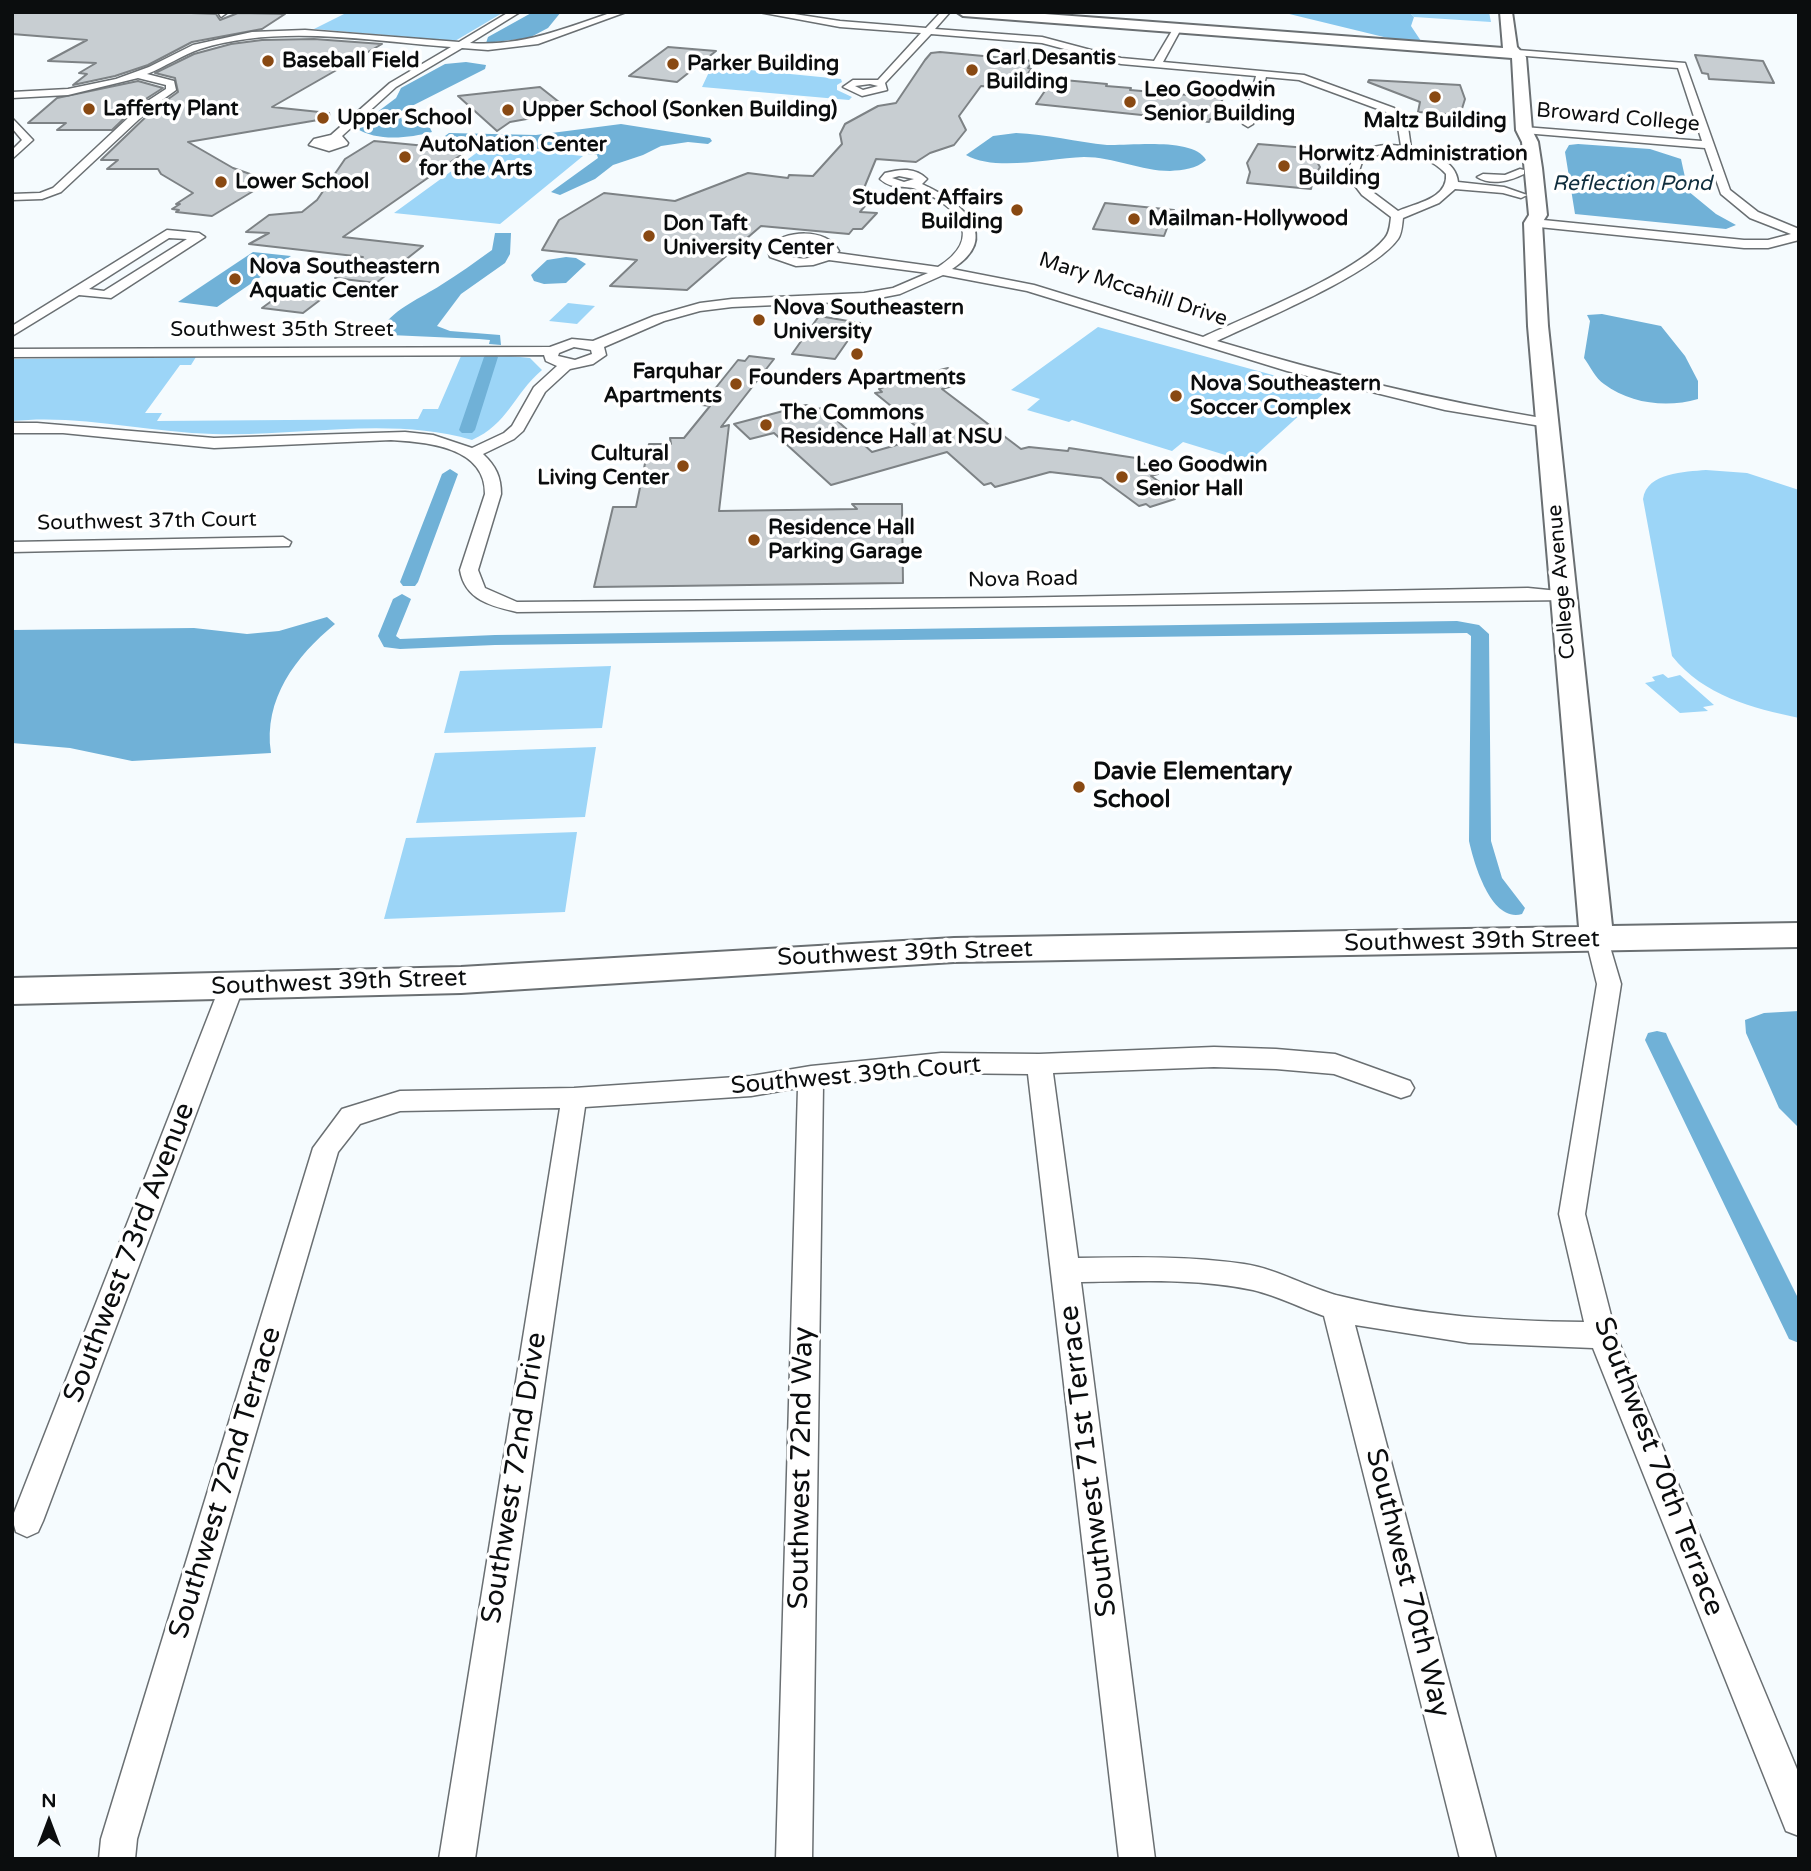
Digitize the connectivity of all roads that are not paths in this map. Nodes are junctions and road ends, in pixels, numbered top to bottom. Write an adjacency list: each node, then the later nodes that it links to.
1 (516, 12): 13 (street)
2 (622, 12): 13 (street)
3 (763, 12): 10 (street)
4 (946, 12): 11 (street)
5 (963, 12): 9 (street)
6 (1506, 12): 14 (street, College Avenue)
7 (1518, 12): 14 (street, College Avenue)
8 (923, 19): 10 (street)
9 (1177, 29): 14 (street); 15 (street)
10 (912, 30): 11 (street); 12 (street)
11 (927, 31): 15 (street); 20 (street)
12 (903, 40)
13 (460, 46): 18 (street); 25 (street)
14 (1517, 53): 24 (street, College Avenue); 26 (street, Broward College)
15 (1157, 65): 17 (street)
16 (877, 67): 19 (street)
17 (1262, 73): 23 (street); 27 (street)
18 (139, 75): 21 (street); 33 (street)
19 (863, 81): 20 (street); 20 (street)
20 (880, 83)
21 (15, 98)
22 (12, 121): 28 (street)
23 (1248, 124)
24 (1524, 130): 26 (street, Broward College); 29 (street, College Avenue); 37 (street, College Avenue)
25 (334, 138)
26 (1709, 145): 38 (street, Broward College)
27 (1406, 149): 30 (street); 34 (street)
28 (12, 156)
29 (1520, 172): 30 (street); 32 (street, College Avenue)
30 (1451, 180): 32 (street); 35 (street)
31 (914, 184): 40 (street)
32 (1521, 195): 37 (street, College Avenue)
33 (12, 197)
34 (1375, 199): 35 (street); 36 (street)
35 (1426, 202): 36 (street)
36 (1397, 216): 43 (street)
37 (1533, 223): 38 (street, Broward College); 48 (street, College Avenue)
38 (1799, 234)
39 (831, 252): 40 (street, Mary Mccahill Drive)
40 (948, 267): 43 (street, Mary Mccahill Drive); 44 (street)
41 (77, 291): 41 (street); 42 (street)
42 (12, 332)
43 (1207, 340): 48 (street, Mary Mccahill Drive)
44 (594, 346): 45 (street, Southwest 35th Street); 47 (street)
45 (552, 351): 46 (street, Southwest 35th Street); 47 (street)
46 (12, 353)
47 (567, 364): 50 (street)
48 (1547, 417): 53 (street, College Avenue)
49 (12, 428): 50 (street)
50 (471, 454): 53 (street, Nova Road)
51 (283, 542): 52 (street, Southwest 37th Court)
52 (12, 547)
53 (1563, 596): 55 (street, College Avenue)
54 (1799, 935): 55 (street, Southwest 39th Street)
55 (1597, 940): 56 (street, Southwest 39th Street); 65 (street, Southwest 70th Terrace)
56 (232, 986): 57 (street, Southwest 39th Street); 66 (street, Southwest 73rd Avenue)
57 (12, 991)
58 (1039, 1064): 59 (street, Southwest 39th Court); 60 (street, Southwest 39th Court); 63 (street, Southwest 71st Terrace)
59 (811, 1076): 61 (street, Southwest 39th Court); 70 (street, Southwest 72nd Way)
60 (1401, 1088)
61 (573, 1098): 62 (street, Southwest 39th Court); 69 (street, Southwest 72nd Drive)
62 (351, 1116): 68 (street, Southwest 72nd Terrace)
63 (1066, 1270): 64 (street); 71 (street, Southwest 71st Terrace)
64 (1336, 1307): 65 (street); 72 (street, Southwest 70th Way)
65 (1602, 1335): 67 (street, Southwest 70th Terrace)
66 (27, 1521)
67 (1799, 1818)
68 (117, 1859)
69 (457, 1859)
70 (794, 1859)
71 (1137, 1859)
72 (1478, 1859)

